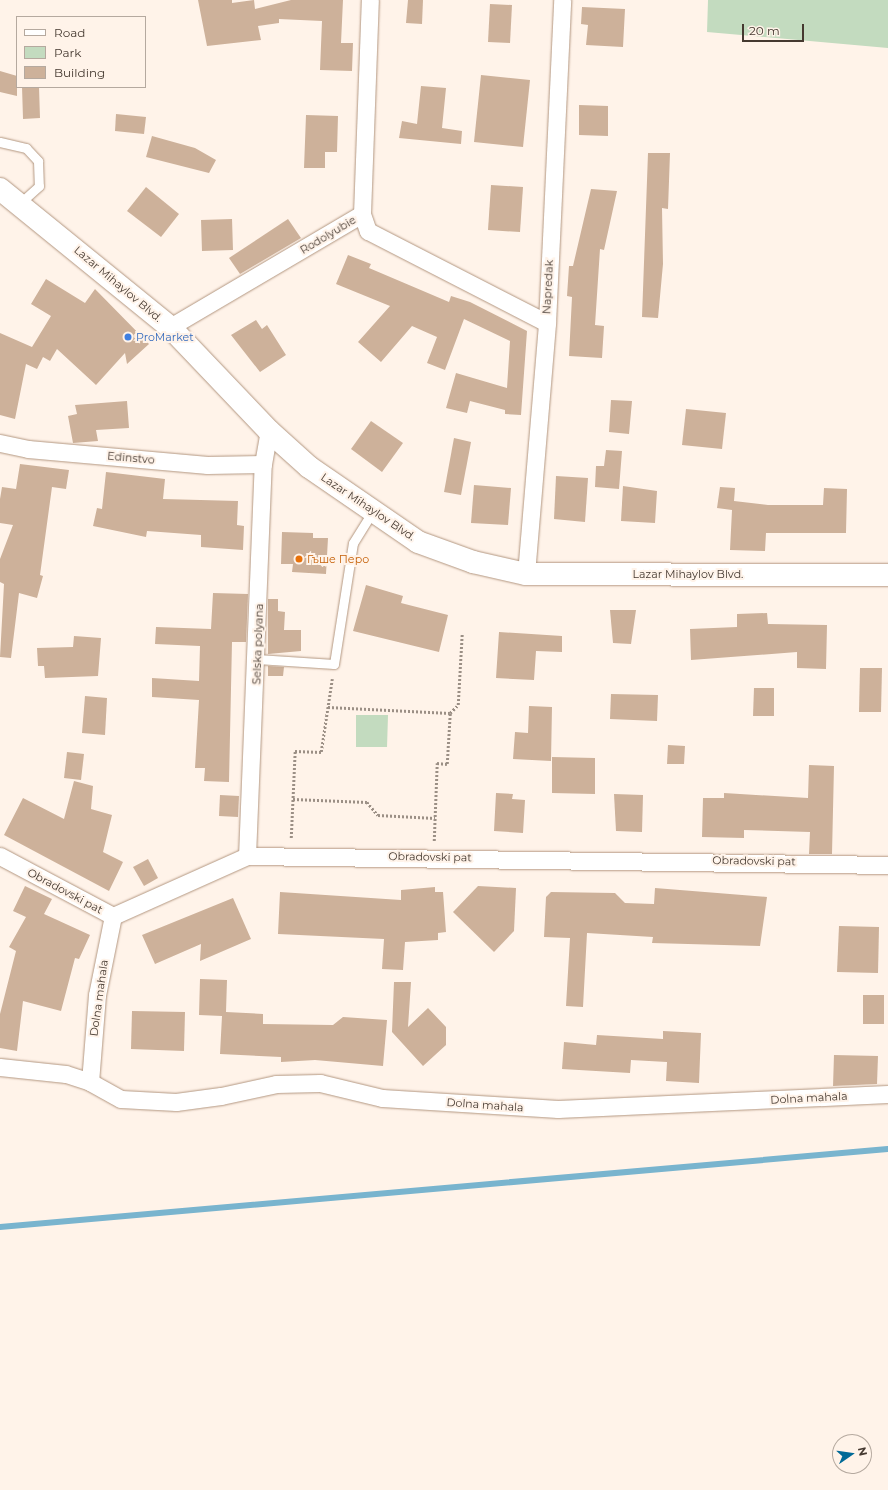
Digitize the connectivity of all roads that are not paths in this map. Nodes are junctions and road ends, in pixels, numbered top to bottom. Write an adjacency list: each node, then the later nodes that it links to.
1 (370, 0): 6 (street, Rodolyubie)
2 (562, 0): 7 (street, Napredak)
3 (0, 142): 5 (lane)
4 (0, 189): 5 (street, Lazar Mihaylov Blvd.)
5 (20, 203): 8 (street, Lazar Mihaylov Blvd.)
6 (362, 214): 7 (street); 8 (street, Rodolyubie)
7 (547, 323): 13 (street, Napredak)
8 (170, 327): 9 (street, Lazar Mihaylov Blvd.)
9 (269, 431): 11 (street, Selska polyana); 12 (street, Lazar Mihaylov Blvd.)
10 (0, 443): 11 (street, Edinstvo)
11 (263, 464): 15 (street, Selska polyana)
12 (372, 512): 13 (street, Lazar Mihaylov Blvd.); 15 (lane)
13 (526, 574): 14 (street, Lazar Mihaylov Blvd.)
14 (888, 575)
15 (257, 659): 17 (street, Selska polyana)
16 (0, 856): 19 (street, Obradovski pat)
17 (247, 856): 18 (street, Obradovski pat); 19 (street, Obradovski pat)
18 (888, 865)
19 (113, 916): 21 (street, Dolna mahala)
20 (0, 1067): 21 (street, Dolna mahala)
21 (90, 1082): 22 (street, Dolna mahala)
22 (888, 1094)

